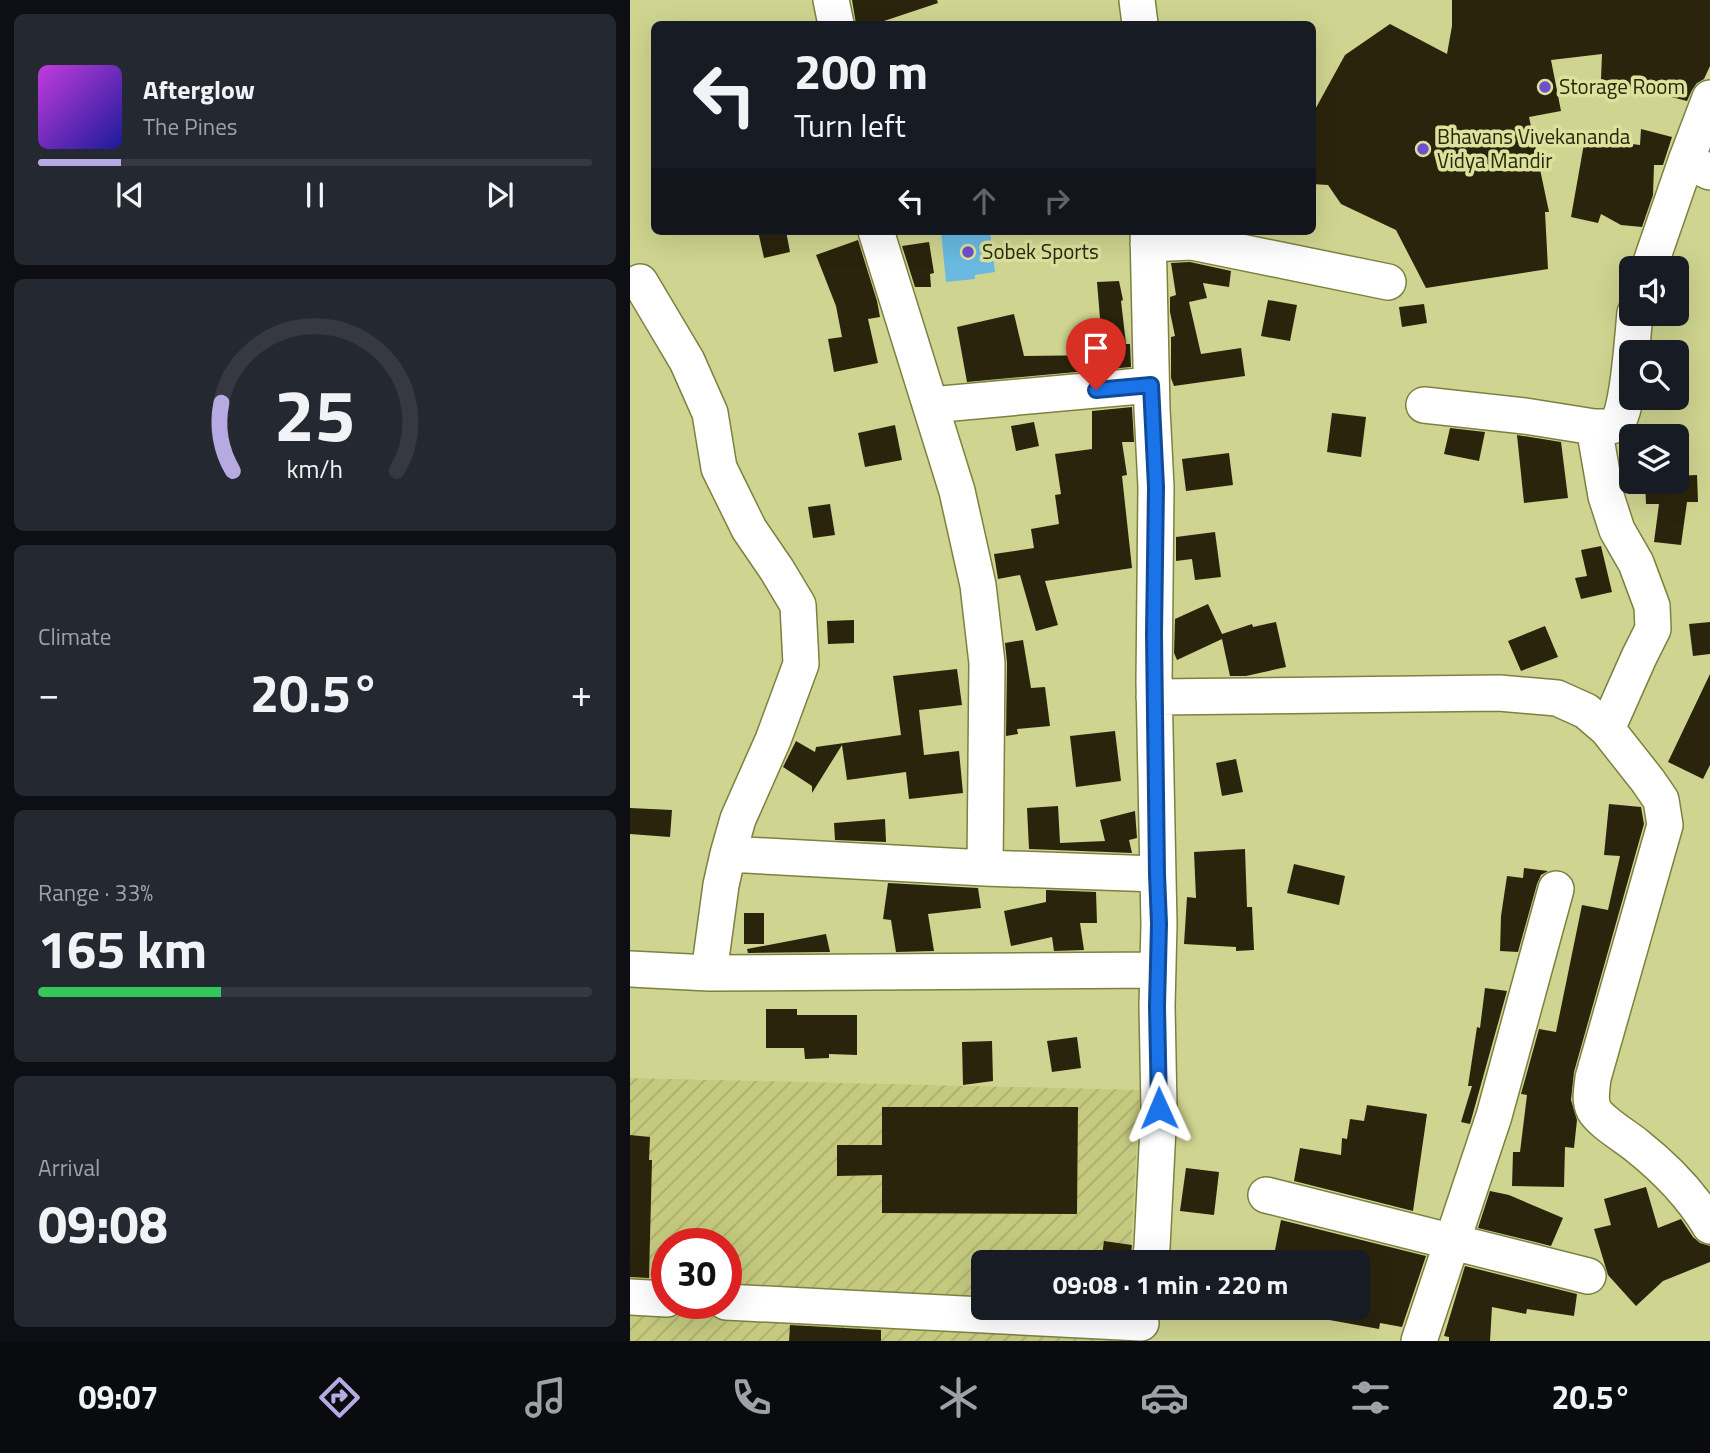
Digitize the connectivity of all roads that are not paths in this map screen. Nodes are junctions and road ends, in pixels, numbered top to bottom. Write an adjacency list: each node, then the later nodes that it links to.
1 (831, 0): 3 (street)
2 (1137, 0): 4 (street)
3 (835, 21)
4 (1140, 21)
5 (1710, 98): 6 (street)
6 (1698, 166): 9 (street)
7 (877, 235): 14 (street)
8 (1148, 237): 11 (street); 13 (street)
9 (1655, 256)
10 (640, 282): 19 (street)
11 (1388, 282)
12 (1634, 326): 16 (street)
13 (1151, 385): 14 (street); 17 (street)
14 (931, 405): 20 (street)
15 (1424, 405): 16 (street)
16 (1594, 427): 18 (street)
17 (1154, 697): 18 (street); 21 (street)
18 (1608, 729): 27 (street)
19 (728, 854): 20 (street); 25 (street)
20 (985, 868): 21 (street)
21 (1157, 874): 24 (street)
22 (1556, 889): 28 (street)
23 (630, 969): 25 (street)
24 (1158, 970): 25 (street); 29 (street)
25 (709, 973)
26 (1266, 1195): 28 (street)
27 (1710, 1226)
28 (1452, 1242): 30 (street); 35 (street)
29 (1152, 1250)
30 (1588, 1276)
31 (630, 1297): 32 (street)
32 (651, 1298)
33 (742, 1303): 34 (street)
34 (1141, 1324)
35 (1419, 1341)

